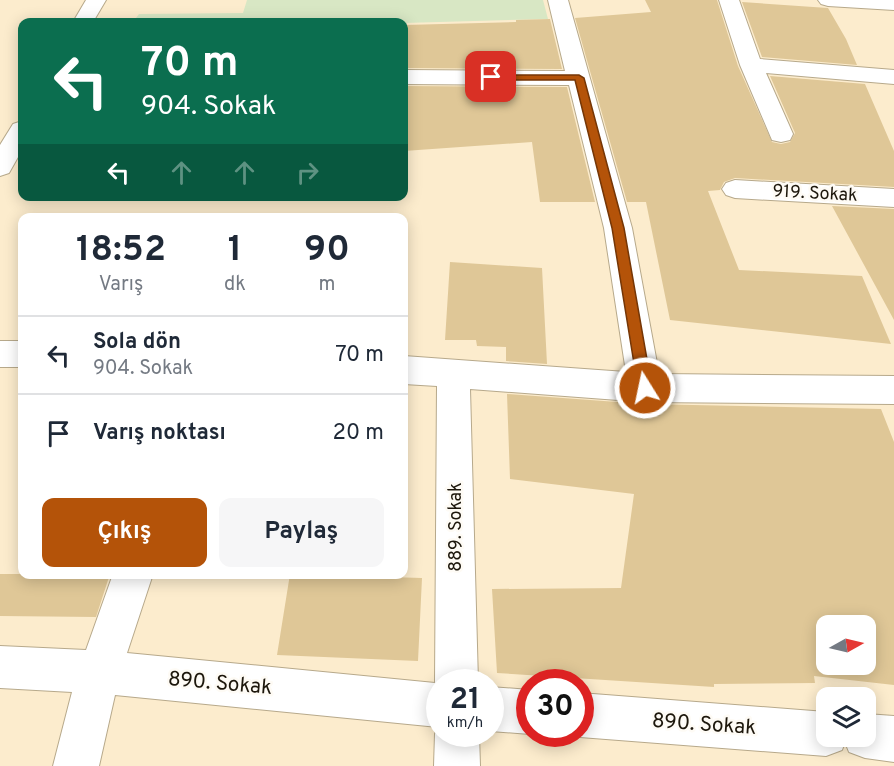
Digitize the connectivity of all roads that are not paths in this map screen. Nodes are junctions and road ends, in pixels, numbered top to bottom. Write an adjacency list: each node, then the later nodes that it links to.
1 (96, 0): 6 (street)
2 (558, 0): 9 (street)
3 (729, 0): 7 (street)
4 (828, 0): 5 (street)
5 (894, 4)
6 (85, 18)
7 (751, 65): 10 (street); 11 (street)
8 (408, 77): 9 (street)
9 (579, 78): 20 (street)
10 (894, 78)
11 (781, 134)
12 (18, 136): 13 (street)
13 (0, 167)
14 (735, 189): 15 (street, 919. Sokak)
15 (894, 198)
16 (0, 354): 17 (street)
17 (18, 354)
18 (408, 370): 19 (street)
19 (453, 372): 20 (street); 24 (street, 889. Sokak)
20 (645, 388): 21 (street)
21 (894, 390)
22 (131, 579): 25 (street)
23 (0, 667): 25 (street, 890. Sokak)
24 (456, 669)
25 (99, 672): 26 (street, 890. Sokak); 32 (street)
26 (426, 704)
27 (594, 717): 28 (street, 890. Sokak)
28 (816, 733)
29 (876, 737): 30 (street)
30 (894, 739)
31 (457, 747): 33 (street)
32 (76, 766)
33 (457, 766)

